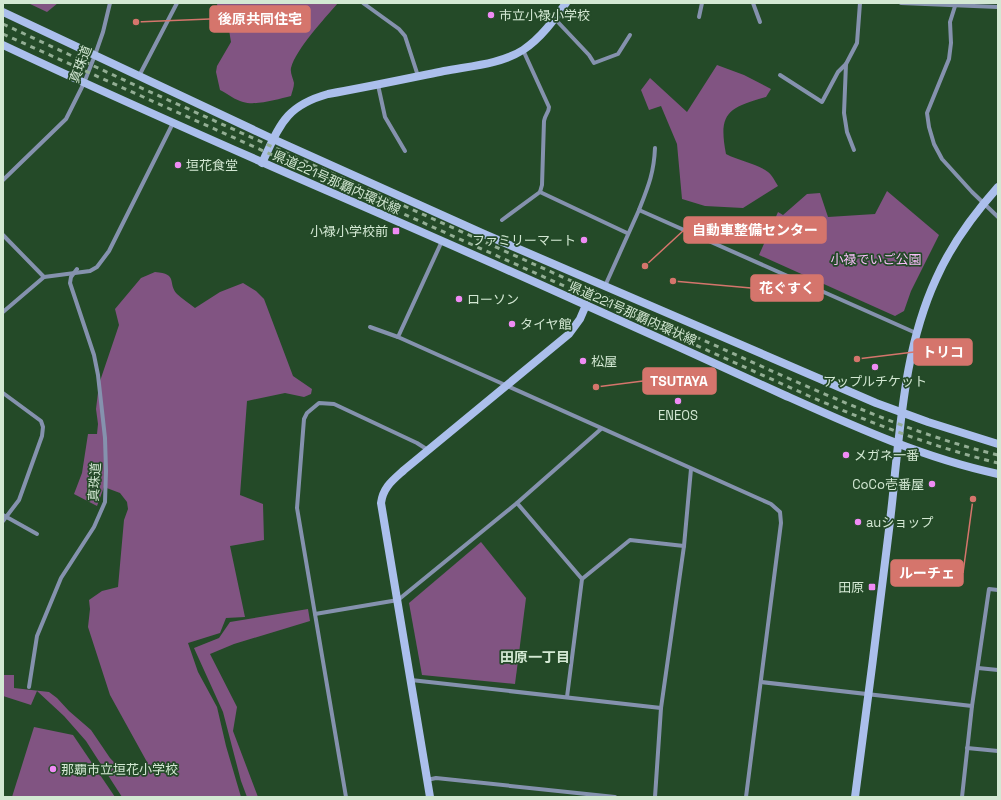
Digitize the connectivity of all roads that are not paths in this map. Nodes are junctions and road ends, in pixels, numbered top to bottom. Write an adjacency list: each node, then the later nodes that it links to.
1 (110, 3): 19 (street, 真珠道)
2 (177, 3): 22 (street)
3 (363, 3): 23 (street)
4 (566, 3): 14 (main road, 県道221号那覇内環状線)
5 (702, 3): 13 (street)
6 (753, 3): 15 (street)
7 (860, 3): 20 (street)
8 (901, 3): 9 (street)
9 (918, 3): 10 (street)
10 (955, 4): 11 (street); 35 (street)
11 (998, 7)
12 (3, 12): 19 (main road, 県道221号那覇内環状線)
13 (699, 17)
14 (555, 18): 16 (street); 18 (main road, 県道221号那覇内環状線)
15 (760, 22)
16 (630, 35)
17 (3, 45): 24 (main road, 県道221号那覇内環状線)
18 (523, 50): 23 (main road, 県道221号那覇内環状線); 34 (street)
19 (95, 55): 22 (main road, 県道221号那覇内環状線); 24 (street, 真珠道)
20 (846, 64): 21 (street); 29 (street)
21 (780, 75)
22 (139, 76): 27 (main road, 県道221号那覇内環状線)
23 (418, 76): 25 (main road, 県道221号那覇内環状線)
24 (84, 83): 26 (main road, 県道221号那覇内環状線); 32 (street, 真珠道)
25 (378, 85): 27 (main road, 県道221号那覇内環状線); 30 (street)
26 (174, 123): 31 (main road, 県道221号那覇内環状線); 43 (street)
27 (273, 139): 31 (main road, 県道221号那覇内環状線); 45 (main road, 県道221号那覇内環状線)
28 (655, 148): 36 (street)
29 (854, 150)
30 (405, 151)
31 (262, 163): 41 (main road, 県道221号那覇内環状線)
32 (3, 180)
33 (998, 187): 35 (main road)
34 (540, 192): 38 (street); 39 (street)
35 (984, 204): 37 (street); 49 (main road)
36 (639, 210): 39 (street); 49 (street)
37 (998, 217)
38 (502, 220)
39 (627, 233): 45 (street)
40 (3, 235): 44 (street)
41 (442, 241): 46 (main road, 県道221号那覇内環状線); 50 (street)
42 (77, 269): 43 (street)
43 (73, 274): 44 (street); 73 (street, 真珠道)
44 (44, 277): 47 (street)
45 (605, 286): 53 (main road, 県道221号那覇内環状線)
46 (586, 305): 51 (main road); 55 (main road, 県道221号那覇内環状線)
47 (3, 312)
48 (370, 327): 50 (street)
49 (916, 333): 53 (main road)
50 (398, 337): 51 (street)
51 (506, 385): 54 (street); 57 (main road)
52 (3, 393): 61 (street)
53 (902, 412): 55 (main road); 56 (main road, 県道221号那覇内環状線)
54 (601, 429): 58 (street); 60 (street)
55 (898, 444): 59 (main road, 県道221号那覇内環状線); 74 (main road)
56 (998, 444)
57 (428, 450): 67 (main road); 68 (street)
58 (691, 469): 64 (street); 72 (street)
59 (998, 474)
60 (517, 503): 65 (street); 67 (street)
61 (5, 516): 62 (street); 63 (street)
62 (3, 521)
63 (37, 534)
64 (684, 546): 65 (street); 77 (street)
65 (582, 579): 75 (street)
66 (998, 590): 69 (street)
67 (398, 600): 68 (street); 71 (main road)
68 (315, 614): 81 (street)
69 (978, 668): 70 (street); 76 (street)
70 (998, 670)
71 (411, 680): 75 (street); 80 (main road)
72 (761, 682): 74 (street); 85 (street)
73 (29, 688)
74 (868, 694): 76 (street); 86 (main road)
75 (567, 697): 77 (street)
76 (972, 706): 78 (street)
77 (662, 708): 84 (street)
78 (967, 748): 79 (street); 87 (street)
79 (998, 752)
80 (427, 780): 82 (main road); 83 (street)
81 (346, 797)
82 (430, 797)
83 (615, 797)
84 (654, 797)
85 (746, 797)
86 (855, 797)
87 (962, 797)

